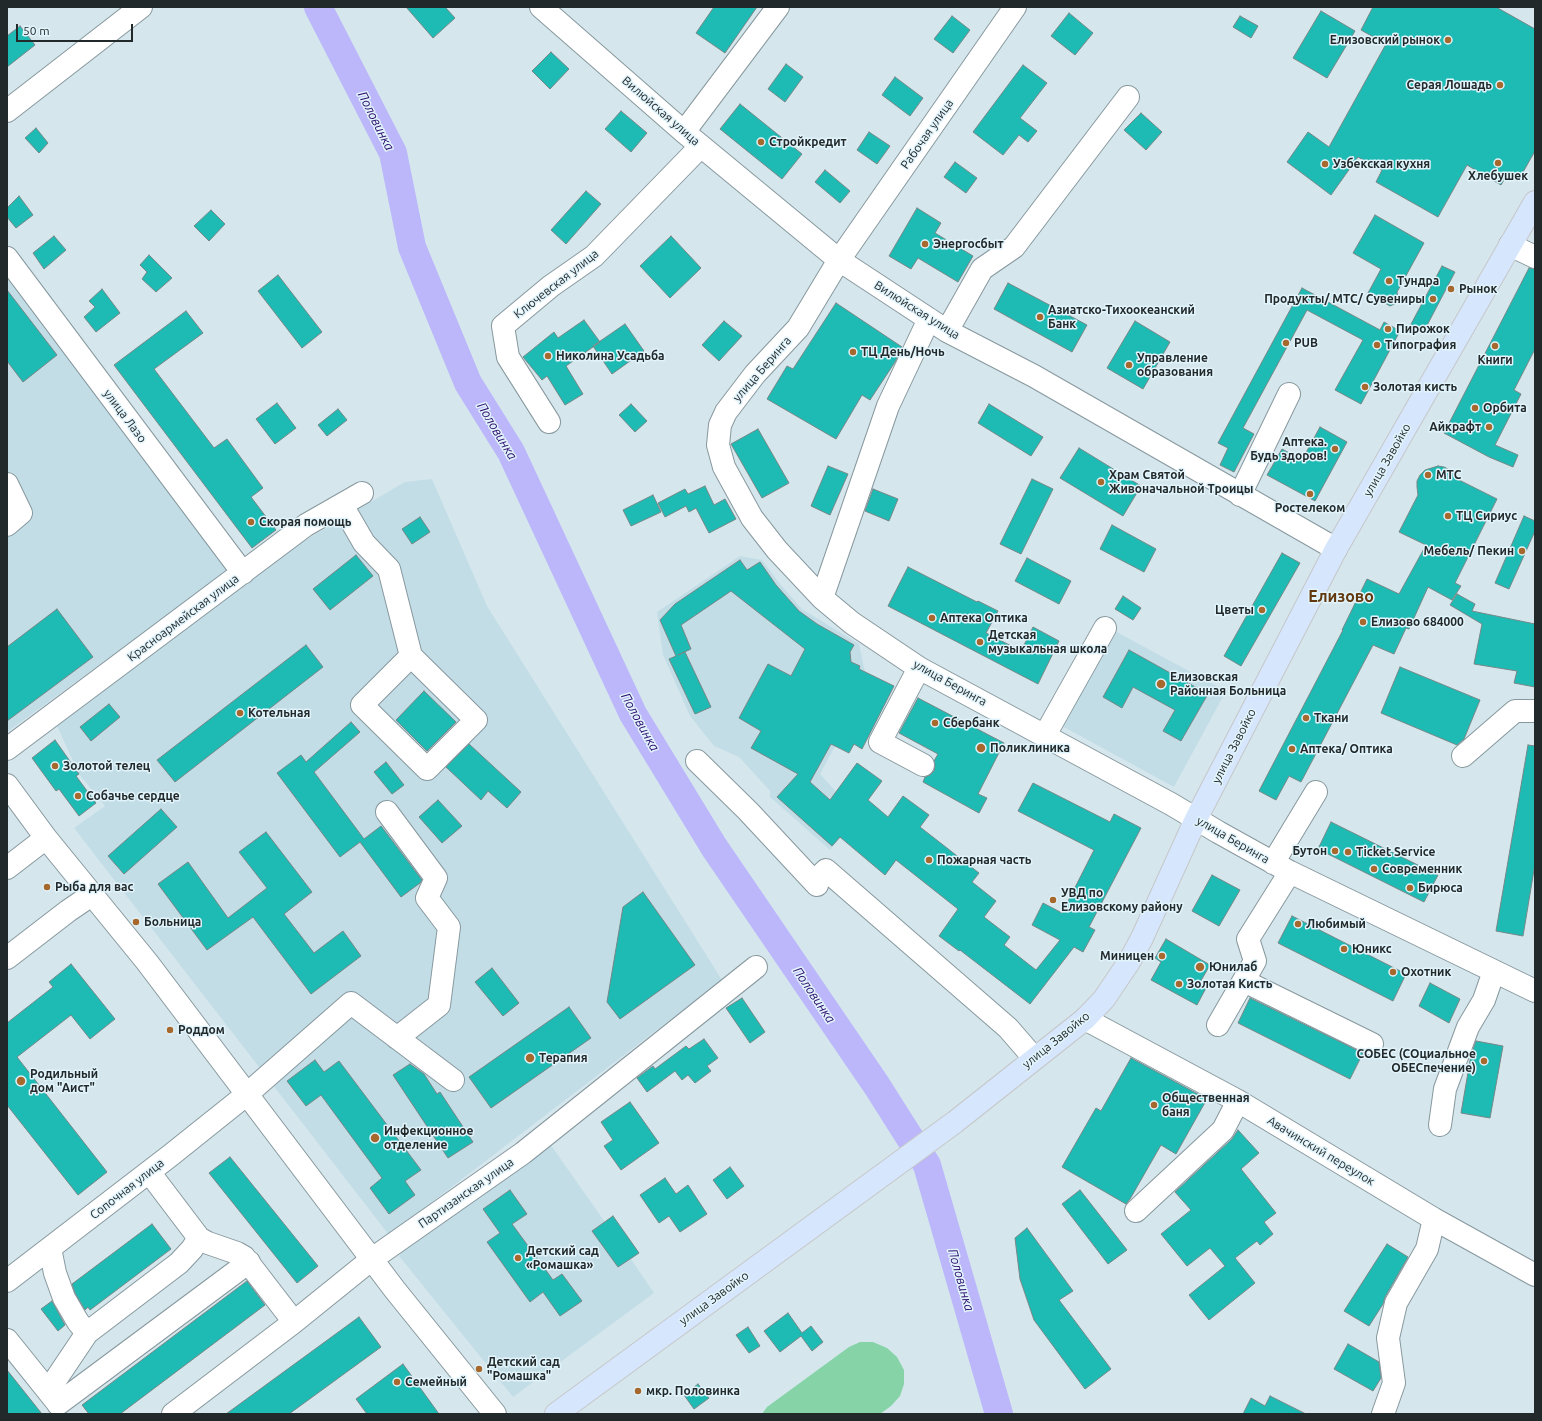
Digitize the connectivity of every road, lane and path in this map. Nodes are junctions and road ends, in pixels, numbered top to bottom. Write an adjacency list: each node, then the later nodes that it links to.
1 (141, 7): 6 (street)
2 (778, 7): 7 (street)
3 (1015, 7): 13 (street, Рабочая улица)
4 (547, 9): 7 (street, Вилюйская улица)
5 (1128, 97): 15 (street)
6 (7, 111)
7 (684, 132): 8 (street, Вилюйская улица)
8 (701, 146): 13 (street, Вилюйская улица); 17 (street, Ключевская улица)
9 (1535, 202): 10 (main road, улица Завойко)
10 (1510, 245): 11 (street); 23 (main road, улица Завойко)
11 (1535, 257)
12 (7, 258): 24 (street, улица Лазо)
13 (839, 260): 14 (street, Вилюйская улица); 25 (street, улица Беринга)
14 (929, 319): 15 (street, Вилюйская улица); 25 (street)
15 (947, 331): 20 (street, Вилюйская улица)
16 (1289, 394): 20 (street)
17 (549, 422)
18 (7, 484): 22 (street)
19 (362, 493): 21 (street, Красноармейская улица)
20 (1240, 495): 23 (street, Вилюйская улица)
21 (342, 505): 24 (street, Красноармейская улица); 27 (street)
22 (7, 525)
23 (1336, 549): 38 (main road, улица Завойко)
24 (243, 574): 31 (street, Красноармейская улица)
25 (822, 598): 28 (street, улица Беринга)
26 (1105, 628): 30 (street)
27 (411, 656): 27 (street)
28 (919, 668): 30 (street, улица Беринга); 34 (street)
29 (1535, 711): 32 (street)
30 (1045, 735): 38 (street, улица Беринга)
31 (7, 750)
32 (1463, 756)
33 (697, 761): 52 (street)
34 (923, 765)
35 (7, 785): 39 (street)
36 (1316, 792): 41 (street)
37 (387, 812): 50 (street)
38 (1196, 819): 41 (street, улица Беринга); 48 (main road, улица Завойко)
39 (46, 838): 40 (street); 42 (street)
40 (7, 868)
41 (1281, 868): 45 (street, улица Беринга); 46 (street)
42 (92, 894): 43 (street); 54 (street)
43 (7, 958)
44 (756, 967): 62 (street, Партизанская улица)
45 (1494, 971): 47 (street, улица Беринга); 56 (street)
46 (1244, 980): 49 (street); 51 (street)
47 (1535, 991)
48 (1085, 1019): 52 (main road, улица Завойко); 55 (street, Авачинский переулок)
49 (1218, 1025)
50 (397, 1038): 53 (street); 54 (street, Сопочная улица)
51 (1372, 1044)
52 (1034, 1058): 72 (main road, улица Завойко)
53 (453, 1080)
54 (246, 1095): 57 (street, Сопочная улица); 62 (street)
55 (1238, 1101): 58 (street); 59 (street, Авачинский переулок)
56 (1440, 1125)
57 (149, 1172): 60 (street); 61 (street, Сопочная улица)
58 (1136, 1211)
59 (1434, 1219): 64 (street, Авачинский переулок); 73 (street)
60 (199, 1238): 63 (street); 67 (street)
61 (50, 1248): 65 (street, Сопочная улица); 67 (street)
62 (372, 1259): 66 (street, Партизанская улица); 71 (street)
63 (248, 1262): 66 (street); 69 (street)
64 (1535, 1274)
65 (7, 1281)
66 (294, 1322): 70 (street, Партизанская улица)
67 (87, 1333): 69 (street)
68 (7, 1340): 69 (street)
69 (57, 1403)
70 (173, 1414)
71 (495, 1414)
72 (556, 1414)
73 (1383, 1414)

